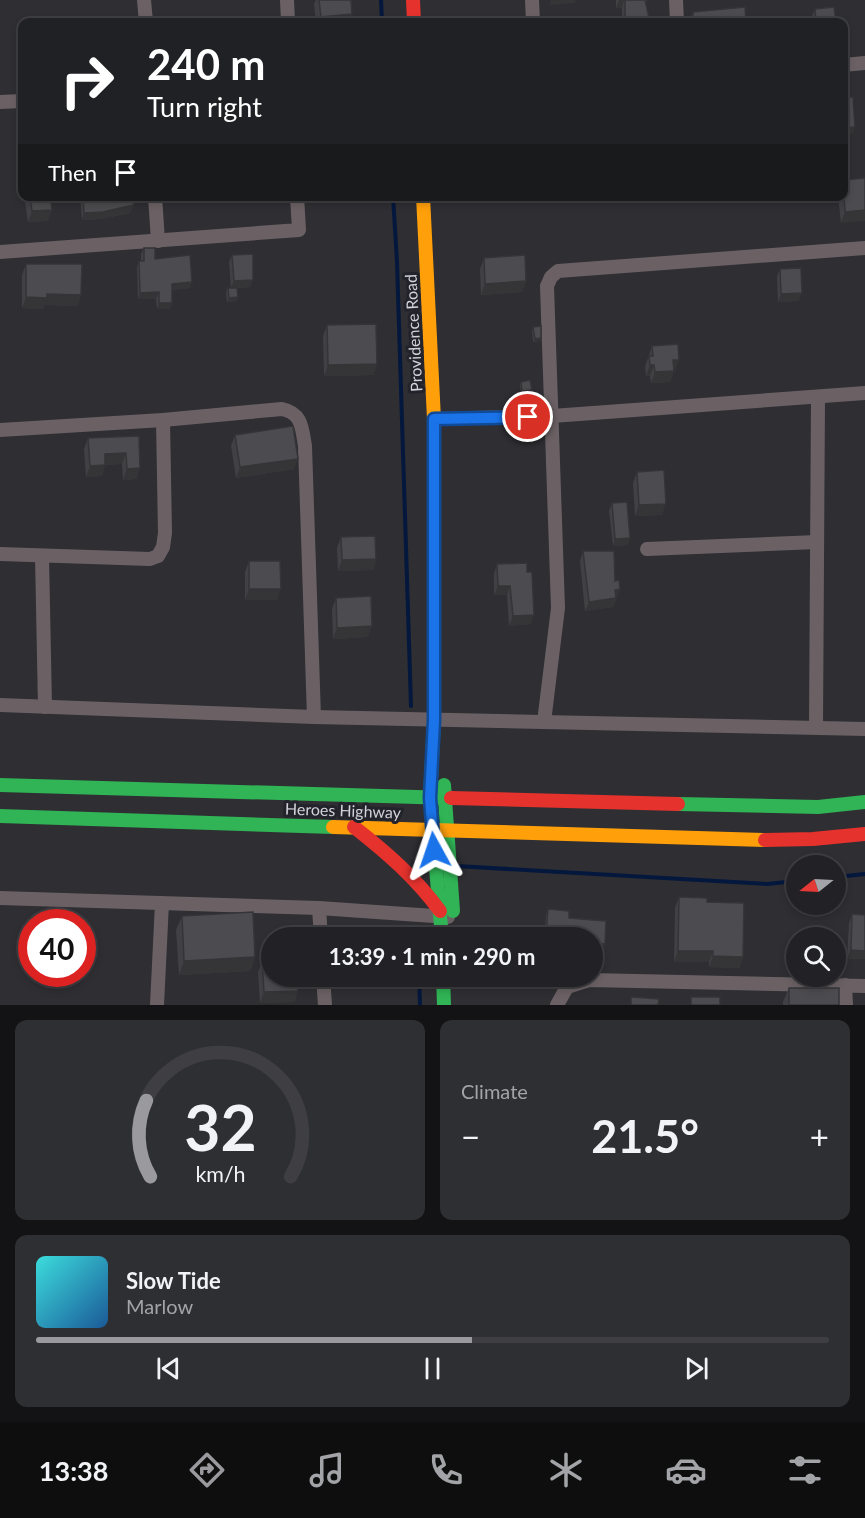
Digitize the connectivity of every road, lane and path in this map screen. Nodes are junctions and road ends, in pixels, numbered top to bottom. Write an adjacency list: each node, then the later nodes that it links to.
1 (144, 0): 6 (street)
2 (287, 0): 7 (street)
3 (413, 0): 8 (main road)
4 (532, 0): 9 (street)
5 (676, 0): 10 (street)
6 (146, 18)
7 (288, 18)
8 (414, 18)
9 (533, 18)
10 (677, 18)
11 (865, 63): 12 (street)
12 (848, 65)
13 (18, 101): 14 (street)
14 (0, 102)
15 (155, 201): 18 (street)
16 (297, 201): 18 (street)
17 (423, 201): 24 (main road, Providence Road)
18 (158, 241): 20 (street)
19 (865, 248): 23 (street)
20 (0, 252)
21 (865, 393): 22 (street)
22 (818, 397): 23 (street); 27 (street)
23 (552, 416): 24 (street); 35 (street)
24 (434, 419): 34 (main road, Providence Road)
25 (163, 420): 26 (street); 30 (street); 33 (street)
26 (0, 430)
27 (817, 542): 28 (street); 36 (street)
28 (647, 549)
29 (0, 554): 30 (street)
30 (42, 556): 32 (street)
31 (0, 705): 32 (street)
32 (45, 707): 33 (street)
33 (314, 717): 34 (street)
34 (434, 720): 35 (street); 39 (main road, Providence Road); 40 (main road, Providence Road)
35 (544, 722): 36 (street)
36 (816, 727): 37 (street)
37 (865, 729)
38 (0, 785): 39 (main road, Heroes Highway)
39 (430, 798): 40 (main road, Heroes Highway); 44 (main road, Providence Road)
40 (446, 798): 41 (main road, Heroes Highway); 45 (main road, Providence Road)
41 (865, 802)
42 (0, 816): 43 (main road, Heroes Highway)
43 (354, 826): 44 (main road, Heroes Highway); 50 (main road)
44 (433, 829): 45 (main road, Heroes Highway); 50 (main road, Providence Road)
45 (448, 830): 46 (main road, Heroes Highway); 50 (main road, Providence Road)
46 (865, 834)
47 (0, 898): 48 (street)
48 (162, 903): 49 (street); 61 (street)
49 (319, 908): 50 (street); 51 (street)
50 (444, 915): 52 (main road, Providence Road); 53 (main road, Providence Road)
51 (320, 927)
52 (443, 927)
53 (449, 927)
54 (786, 984): 65 (street)
55 (846, 985): 56 (street)
56 (865, 986)
57 (324, 987): 62 (street)
58 (443, 987): 63 (main road)
59 (455, 987): 64 (main road)
60 (845, 987): 66 (street)
61 (157, 1005)
62 (325, 1005)
63 (444, 1005)
64 (456, 1005)
65 (557, 1005)
66 (846, 1005)

